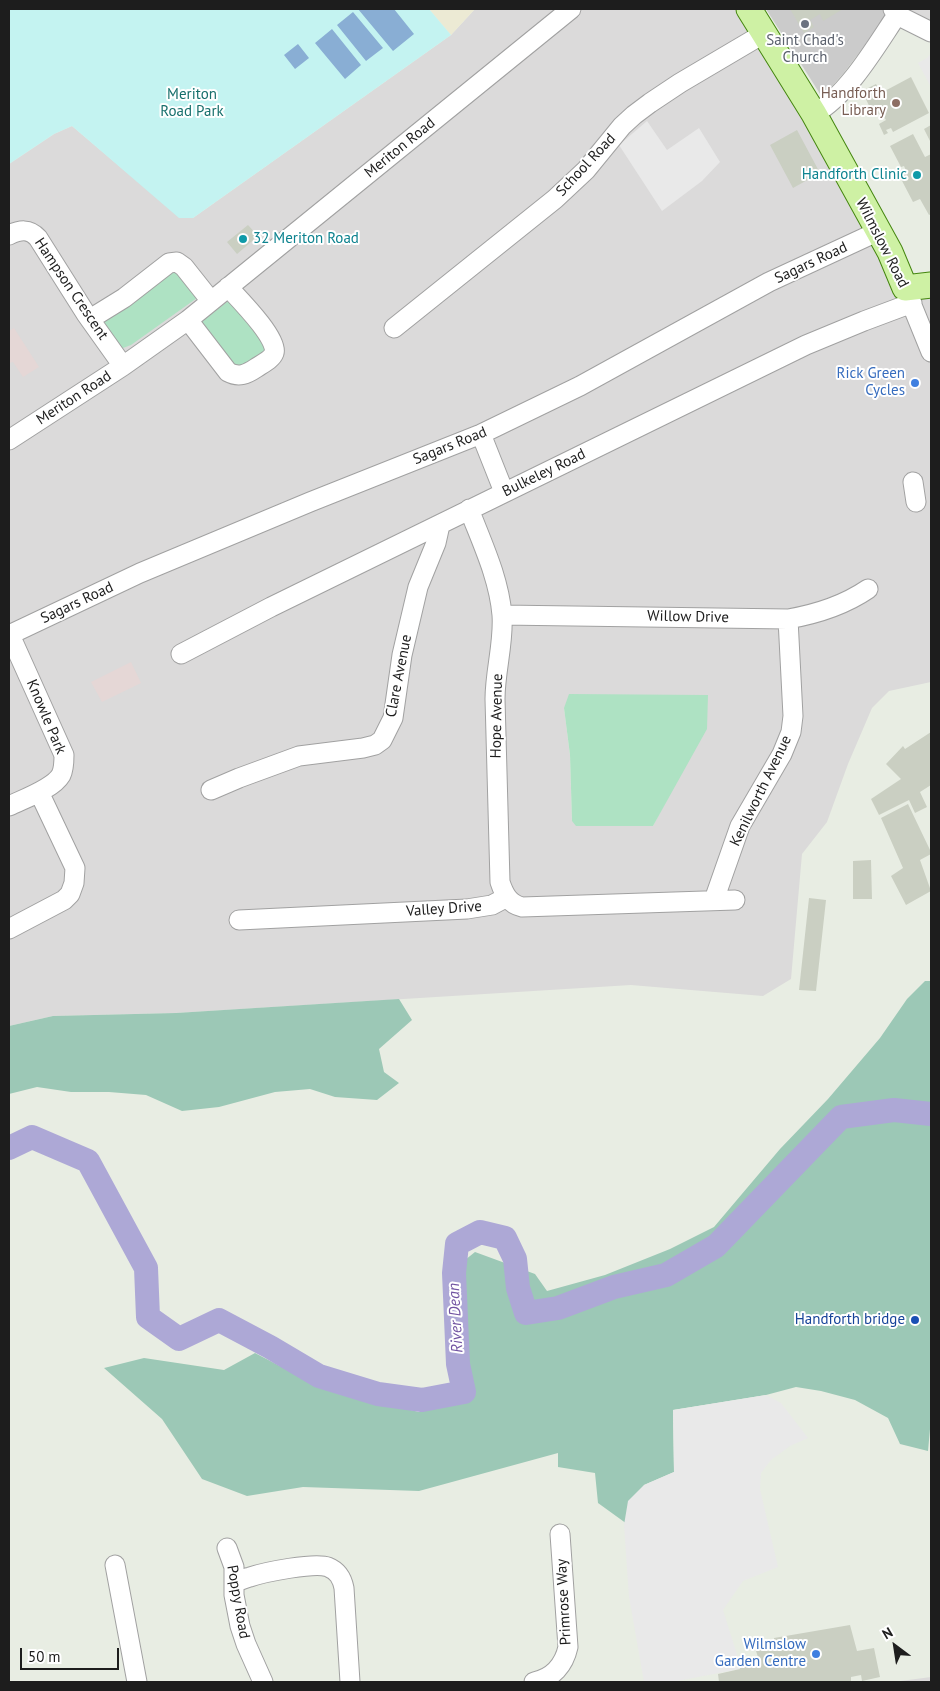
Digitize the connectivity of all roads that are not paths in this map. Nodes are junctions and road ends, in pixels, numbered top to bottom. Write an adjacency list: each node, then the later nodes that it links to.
1 (571, 9): 10 (street, Meriton Road)
2 (749, 9): 5 (main road, Wilmslow Road)
3 (897, 11): 4 (street); 6 (street)
4 (931, 32)
5 (763, 34): 6 (main road, Wilmslow Road); 15 (street, School Road)
6 (814, 114): 7 (main road, Wilmslow Road)
7 (879, 231): 11 (main road, Wilmslow Road); 18 (street, Sagars Road)
8 (9, 235): 13 (street, Hampson Crescent)
9 (931, 285): 11 (main road)
10 (228, 287): 12 (street, Meriton Road); 14 (street)
11 (908, 296): 16 (street, Wilmslow Road); 20 (street, Bulkeley Road)
12 (211, 301): 13 (street); 14 (street, Meriton Road)
13 (90, 319): 17 (street, Hampson Crescent)
14 (188, 320): 17 (street, Meriton Road)
15 (394, 328)
16 (931, 352)
17 (123, 366): 19 (street, Meriton Road)
18 (480, 434): 20 (street); 26 (street, Sagars Road)
19 (9, 440)
20 (504, 492): 21 (street, Bulkeley Road)
21 (469, 510): 22 (street, Bulkeley Road); 24 (street, Hope Avenue)
22 (440, 525): 27 (street, Bulkeley Road); 28 (street, Clare Avenue)
23 (868, 589): 25 (street, Willow Drive)
24 (502, 615): 25 (street, Willow Drive); 31 (street, Hope Avenue)
25 (788, 619): 32 (street, Kenilworth Avenue)
26 (9, 635): 29 (street, Knowle Park)
27 (181, 654)
28 (211, 790)
29 (39, 792): 30 (street, Knowle Park); 35 (street)
30 (9, 806)
31 (507, 897): 32 (street); 34 (street, Valley Drive)
32 (714, 900): 33 (street)
33 (734, 900)
34 (239, 920)
35 (9, 929)
36 (560, 1534): 43 (street, Primrose Way)
37 (227, 1548): 39 (street, Poppy Road)
38 (115, 1565): 40 (street)
39 (235, 1582): 41 (street, Poppy Road); 42 (street)
40 (137, 1682)
41 (263, 1682)
42 (350, 1682)
43 (534, 1682)

